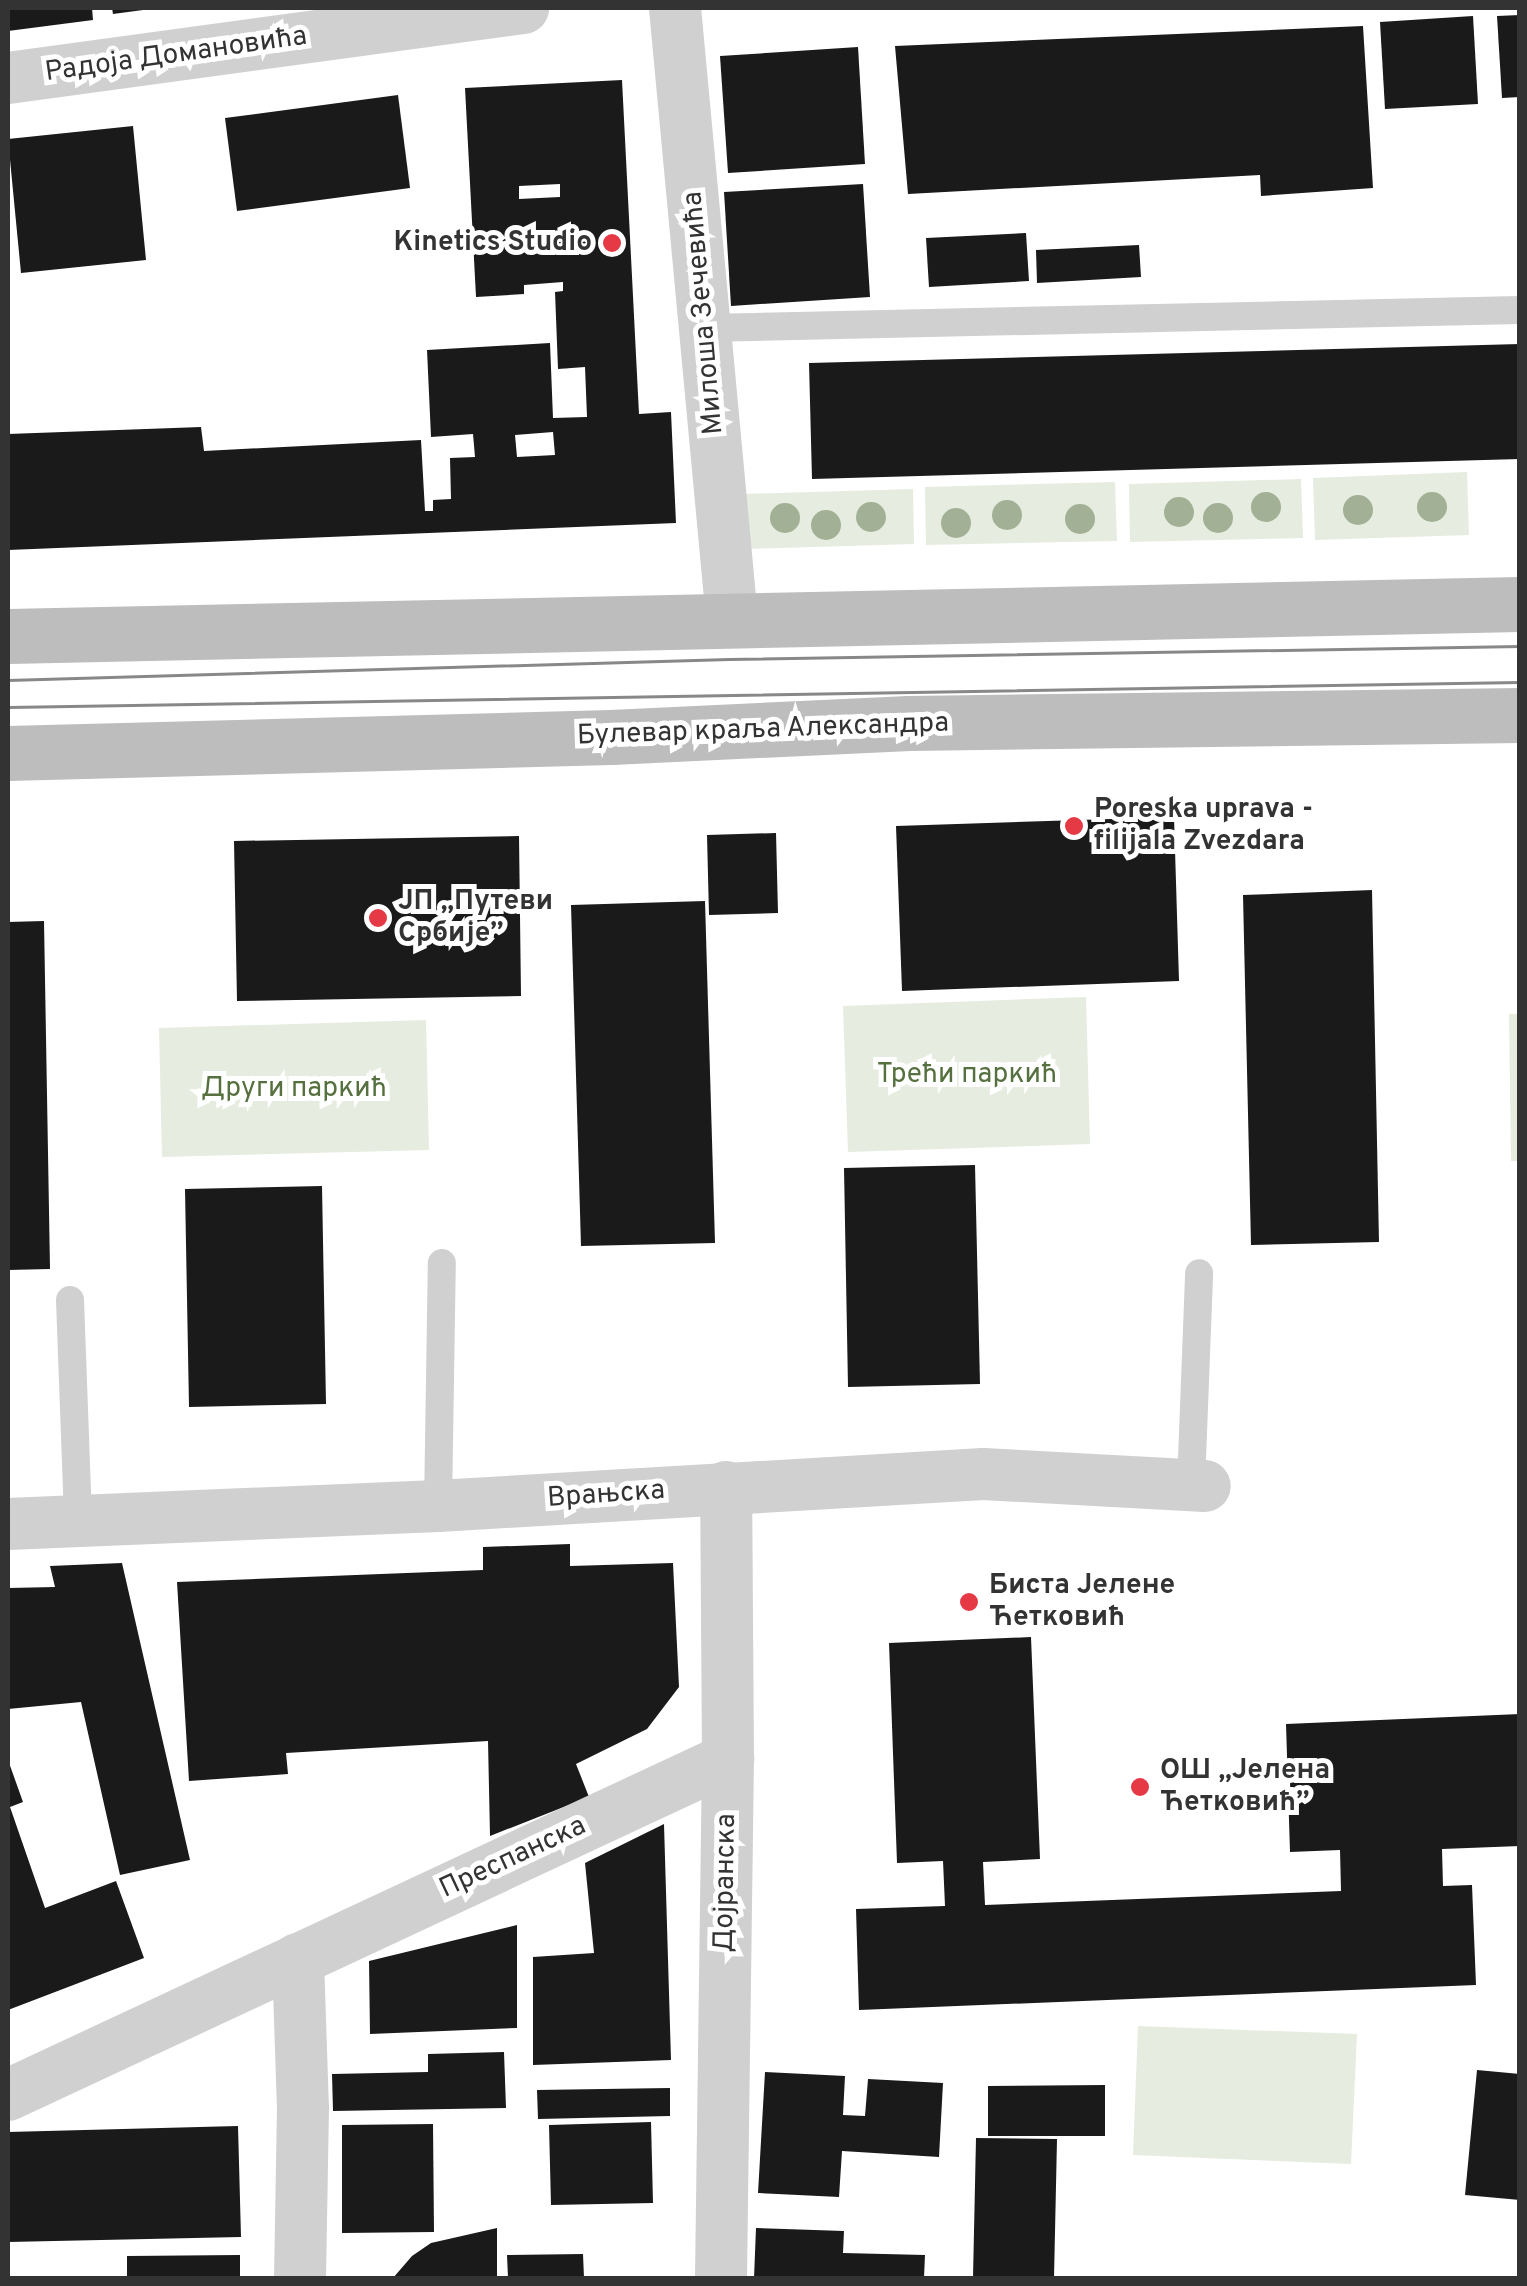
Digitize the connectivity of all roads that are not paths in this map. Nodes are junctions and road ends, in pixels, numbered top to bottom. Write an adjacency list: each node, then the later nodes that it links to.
1 (523, 8): 3 (street, Радоја Домановића)
2 (675, 8): 5 (street, Милоша Зечевића)
3 (8, 78)
4 (1520, 310): 5 (lane)
5 (706, 328): 7 (street, Милоша Зечевића)
6 (1520, 604): 7 (main road)
7 (732, 620): 8 (main road)
8 (8, 636)
9 (1520, 715): 10 (main road, Булевар краља Александра)
10 (8, 753)
11 (442, 1263): 16 (lane)
12 (1199, 1272): 14 (lane)
13 (70, 1300): 17 (lane)
14 (1198, 1485): 15 (street, Врањска)
15 (726, 1487): 16 (street, Врањска); 19 (street, Дојранска)
16 (438, 1506): 17 (street, Врањска)
17 (78, 1521): 18 (street, Врањска)
18 (8, 1524)
19 (728, 1759): 20 (street, Преспанска); 23 (street, Дојранска)
20 (298, 1959): 21 (street, Преспанска); 22 (street)
21 (8, 2095)
22 (300, 2278)
23 (720, 2278)

